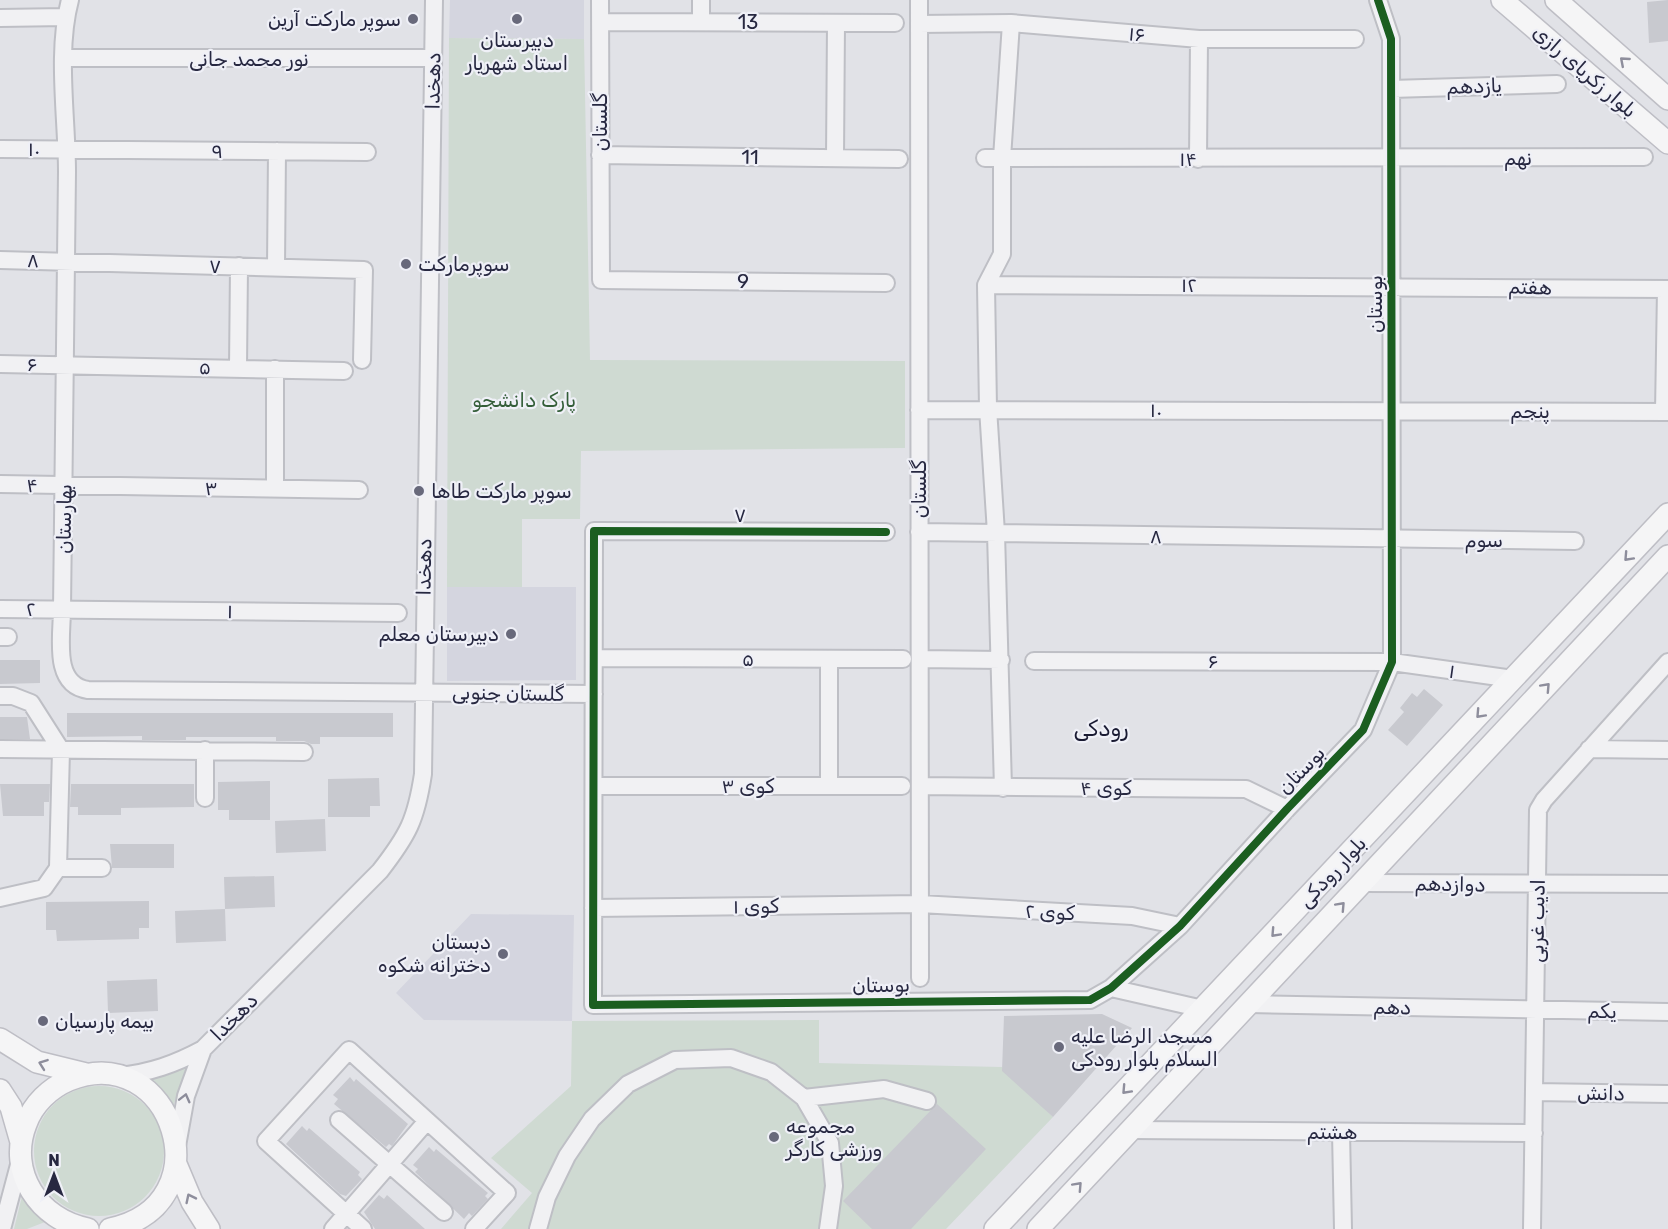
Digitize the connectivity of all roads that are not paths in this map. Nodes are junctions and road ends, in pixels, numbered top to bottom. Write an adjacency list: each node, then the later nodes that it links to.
1 (70, 0): 9 (street, بهارستان)
2 (434, 0): 20 (street, دهخدا)
3 (600, 0): 11 (street, گلستان)
4 (701, 0): 12 (street)
5 (919, 0): 16 (street, گلستان)
6 (1378, 0): 22 (street, بوستان)
7 (1556, 0): 23 (main road, بلوار زکریای رازی, one-way to 7)
8 (1506, 2): 24 (main road, بلوار زکریای رازی)
9 (65, 17): 10 (street); 19 (street, بهارستان)
10 (0, 18)
11 (601, 22): 12 (street, 13); 29 (street, گلستان)
12 (701, 22): 14 (street, 13)
13 (1011, 22): 16 (street, ۱۶); 17 (street, ۱۶); 32 (street)
14 (836, 23): 15 (street, 13); 31 (street)
15 (895, 24)
16 (919, 24): 52 (street, گلستان)
17 (1199, 39): 18 (street, ۱۶); 34 (street)
18 (1355, 39)
19 (65, 58): 20 (street, نور محمد جانی); 26 (street, بهارستان)
20 (433, 58): 77 (street, دهخدا)
21 (1557, 84): 22 (street, یازدهم)
22 (1391, 89): 35 (street, بوستان)
23 (1668, 99)
24 (1668, 142)
25 (0, 149): 26 (street, ۱۰)
26 (67, 150): 27 (street, ۹); 37 (street, بهارستان)
27 (277, 151): 28 (street, ۹); 39 (street)
28 (367, 152)
29 (600, 155): 31 (street, 11); 40 (street, گلستان)
30 (1644, 157): 35 (street, نهم)
31 (835, 158): 33 (street, 11)
32 (994, 158): 34 (street, ۱۴); 42 (street)
33 (899, 159)
34 (1198, 159): 35 (street, ۱۴)
35 (1392, 159): 43 (street, بوستان)
36 (0, 260): 37 (street, ۸)
37 (66, 261): 38 (street, ۷); 47 (street, بهارستان)
38 (239, 266): 39 (street, ۷); 48 (street)
39 (276, 267): 45 (street, ۷)
40 (601, 280): 41 (street, 9)
41 (886, 283)
42 (986, 285): 43 (street, ۱۲); 51 (street)
43 (1392, 285): 44 (street, هفتم); 53 (street, بوستان)
44 (1667, 289): 54 (street)
45 (362, 360)
46 (0, 364): 47 (street, ۶)
47 (65, 364): 48 (street, ۵); 56 (street, بهارستان)
48 (238, 368): 49 (street, ۵)
49 (275, 369): 50 (street, ۵); 57 (street)
50 (344, 371)
51 (988, 408): 52 (street, ۱۰); 53 (street, ۱۰); 62 (street)
52 (919, 410): 61 (street, گلستان)
53 (1392, 411): 54 (street, پنجم); 63 (street, بوستان)
54 (1666, 412)
55 (0, 484): 56 (street, ۴)
56 (64, 486): 57 (street, ۳); 67 (street, بهارستان)
57 (275, 489): 58 (street, ۳)
58 (359, 490)
59 (1668, 514): 76 (main road, بلوار رودکی, one-way to 76)
60 (886, 532): 69 (street, ۷)
61 (919, 532): 62 (street, ۸); 71 (street, گلستان)
62 (996, 532): 63 (street, ۸); 72 (street)
63 (1392, 540): 64 (street, سوم); 74 (street, بوستان)
64 (1575, 541)
65 (1668, 556): 94 (main road, بلوار رودکی, one-way to 65)
66 (0, 609): 67 (street, ۲)
67 (62, 609): 68 (street, ۱); 77 (street, بهارستان)
68 (398, 613)
69 (594, 658): 70 (street, ۵); 78 (street)
70 (829, 659): 71 (street, ۵); 87 (street)
71 (911, 659): 72 (street, ۵); 88 (street, گلستان)
72 (1001, 660): 89 (street)
73 (1034, 661): 74 (street, ۶)
74 (1392, 662): 76 (street, ۱); 91 (street, بوستان)
75 (1668, 662): 81 (street, ادیب غربی)
76 (1513, 679): 104 (main road, بلوار رودکی, one-way to 104)
77 (422, 692): 78 (street, گلستان جنوبی); 108 (street, دهخدا)
78 (594, 694): 86 (street)
79 (0, 696): 82 (street)
80 (0, 749): 82 (street)
81 (1590, 749): 84 (street); 96 (street, ادیب غربی)
82 (61, 750): 83 (street); 92 (street)
83 (205, 750): 85 (street); 90 (street)
84 (1668, 750)
85 (304, 752)
86 (594, 786): 87 (street, کوی ۳); 99 (street)
87 (829, 786): 88 (street, کوی ۳)
88 (911, 786): 89 (street, کوی ۴); 98 (street, گلستان)
89 (1003, 788): 91 (street, کوی ۴)
90 (206, 798)
91 (1287, 809): 100 (street, بوستان)
92 (58, 868): 93 (street); 97 (street)
93 (102, 868)
94 (1363, 883): 96 (street, دوازدهم); 103 (main road, بلوار رودکی, one-way to 94)
95 (1668, 884): 96 (street)
96 (1537, 886): 105 (street, ادیب غربی)
97 (0, 898)
98 (920, 904): 99 (street, کوی ۱); 100 (street, کوی ۲); 101 (street, گلستان)
99 (593, 908): 102 (street, بوستان)
100 (1180, 926): 102 (street, بوستان)
101 (920, 978)
102 (1111, 988): 104 (street)
103 (1249, 1004): 105 (street, دهم); 118 (main road, بلوار رودکی)
104 (1203, 1008): 135 (main road, بلوار رودکی, one-way to 135)
105 (1536, 1010): 106 (street, یکم); 112 (street, ادیب غربی)
106 (1668, 1012)
107 (0, 1039): 109 (main road, one-way to 107)
108 (203, 1049): 110 (street); 122 (street, one-way to 108)
109 (92, 1074): 110 (main road); 121 (main road)
110 (116, 1076): 122 (main road)
111 (0, 1090): 121 (main road)
112 (1534, 1092): 113 (street, دانش); 120 (street, ادیب غربی)
113 (1668, 1094)
114 (804, 1098): 115 (street); 133 (street); 134 (street)
115 (927, 1101)
116 (339, 1120): 123 (street)
117 (427, 1121): 123 (street); 125 (street); 132 (street)
118 (1131, 1130): 119 (street, هشتم); 136 (main road, بلوار رودکی, one-way to 118)
119 (1341, 1132): 120 (street, هشتم); 137 (street)
120 (1533, 1133): 138 (street, ادیب غربی)
121 (21, 1149): 126 (main road); 127 (street)
122 (176, 1157): 128 (main road); 129 (main road, one-way to 122)
123 (389, 1164): 124 (street); 125 (street)
124 (444, 1212)
125 (346, 1214): 130 (street); 131 (street)
126 (76, 1228)
127 (2, 1229)
128 (110, 1229)
129 (209, 1229)
130 (333, 1229)
131 (363, 1229)
132 (474, 1229)
133 (538, 1229)
134 (828, 1229)
135 (994, 1229)
136 (1038, 1229)
137 (1343, 1229)
138 (1532, 1229)

